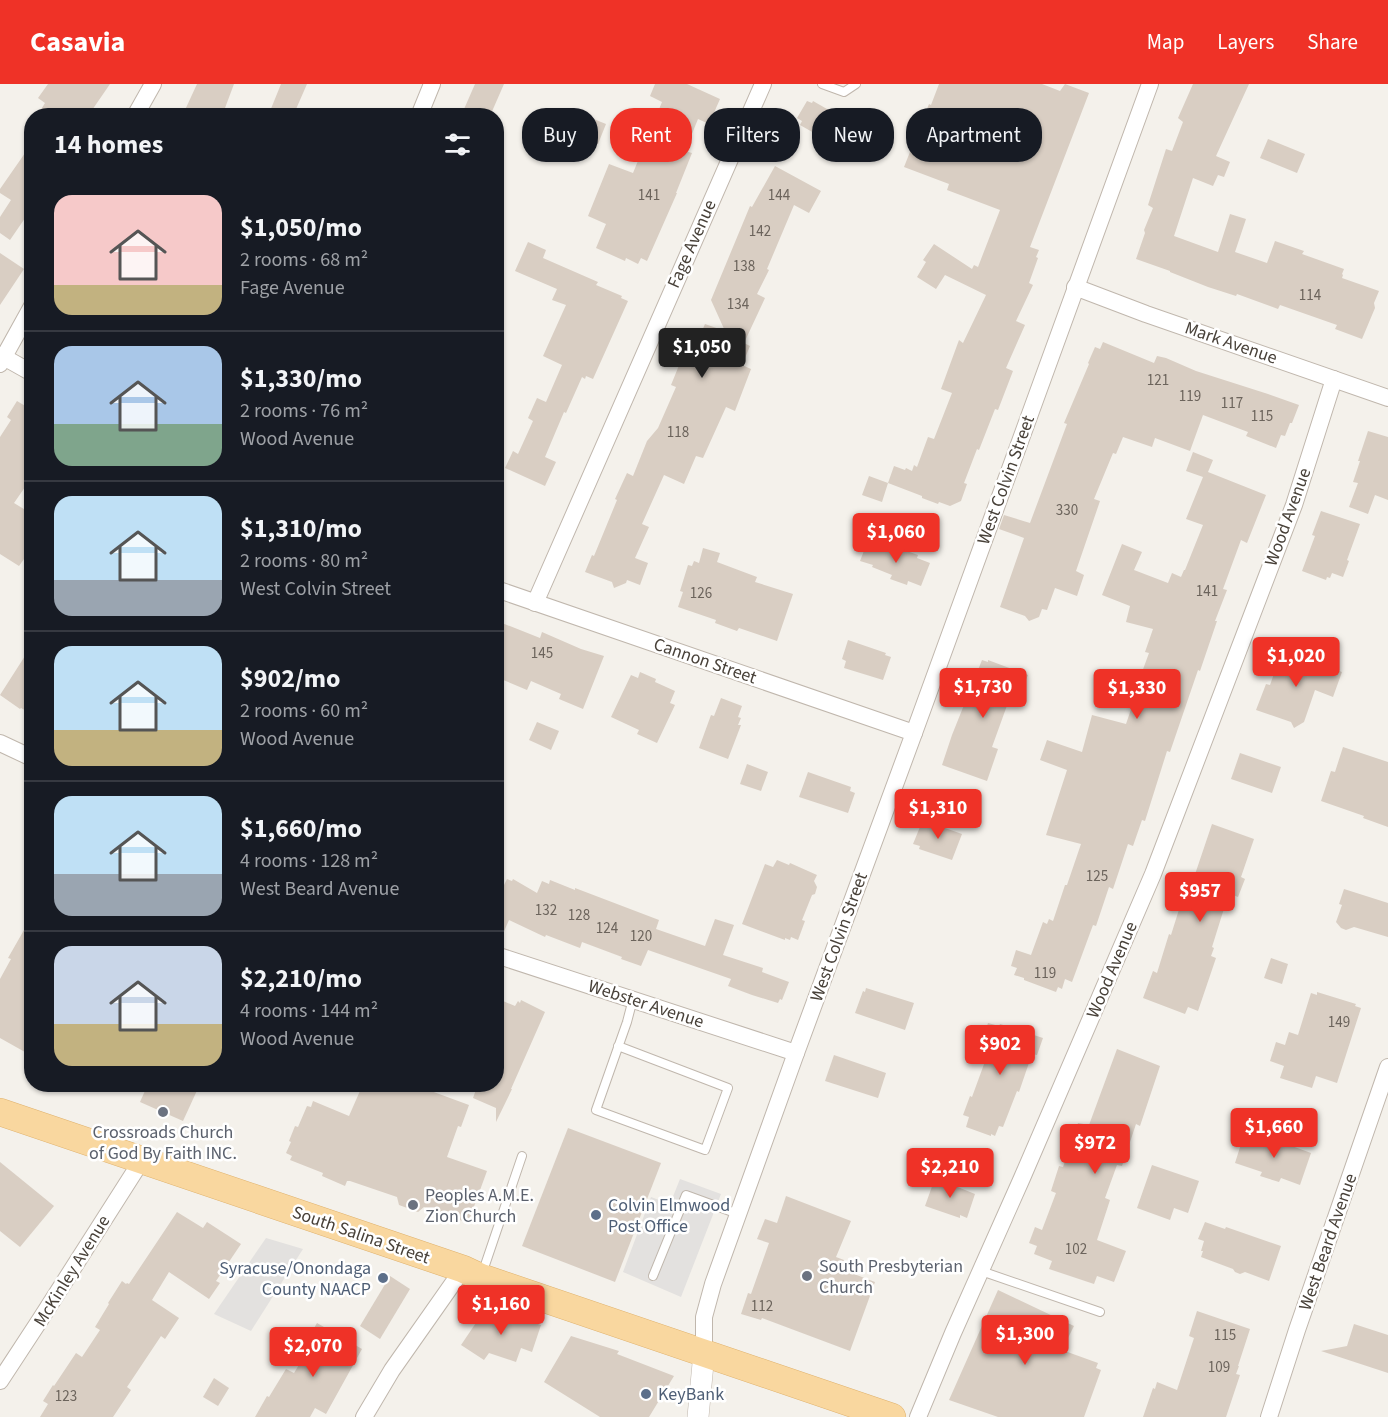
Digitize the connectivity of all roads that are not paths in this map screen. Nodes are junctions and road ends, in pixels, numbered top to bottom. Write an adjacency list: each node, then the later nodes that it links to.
1 (153, 84): 7 (street)
2 (432, 84): 8 (street)
3 (763, 84): 16 (street, Fage Avenue)
4 (822, 84): 5 (lane)
5 (856, 84)
6 (1150, 84): 9 (street, West Colvin Street)
7 (140, 108)
8 (422, 108)
9 (1075, 287): 13 (street, Mark Avenue); 17 (street, West Colvin Street)
10 (24, 320): 11 (street)
11 (1, 359): 12 (street)
12 (24, 369)
13 (1334, 379): 14 (street, Mark Avenue); 29 (street, Wood Avenue)
14 (1388, 398)
15 (504, 593): 16 (street, Cannon Street)
16 (535, 603): 17 (street, Cannon Street)
17 (914, 733): 23 (street, West Colvin Street)
18 (0, 743): 19 (street)
19 (24, 754)
20 (504, 958): 21 (street, Webster Avenue)
21 (633, 999): 22 (lane); 23 (street, Webster Avenue)
22 (618, 1046): 22 (lane)
23 (796, 1053): 28 (street, West Colvin Street)
24 (1388, 1067): 39 (street, West Beard Avenue)
25 (0, 1113): 27 (main road, South Salina Street)
26 (522, 1156): 30 (lane)
27 (142, 1160): 30 (main road, South Salina Street); 34 (street, McKinley Avenue)
28 (738, 1214): 31 (lane); 33 (street, West Colvin Street)
29 (981, 1270): 32 (lane); 38 (street, Wood Avenue)
30 (472, 1273): 33 (main road, South Salina Street); 35 (street)
31 (653, 1276)
32 (1100, 1312)
33 (704, 1353): 36 (street); 37 (main road, South Salina Street)
34 (0, 1381)
35 (364, 1417)
36 (698, 1417)
37 (892, 1417)
38 (918, 1417)
39 (1269, 1417)

